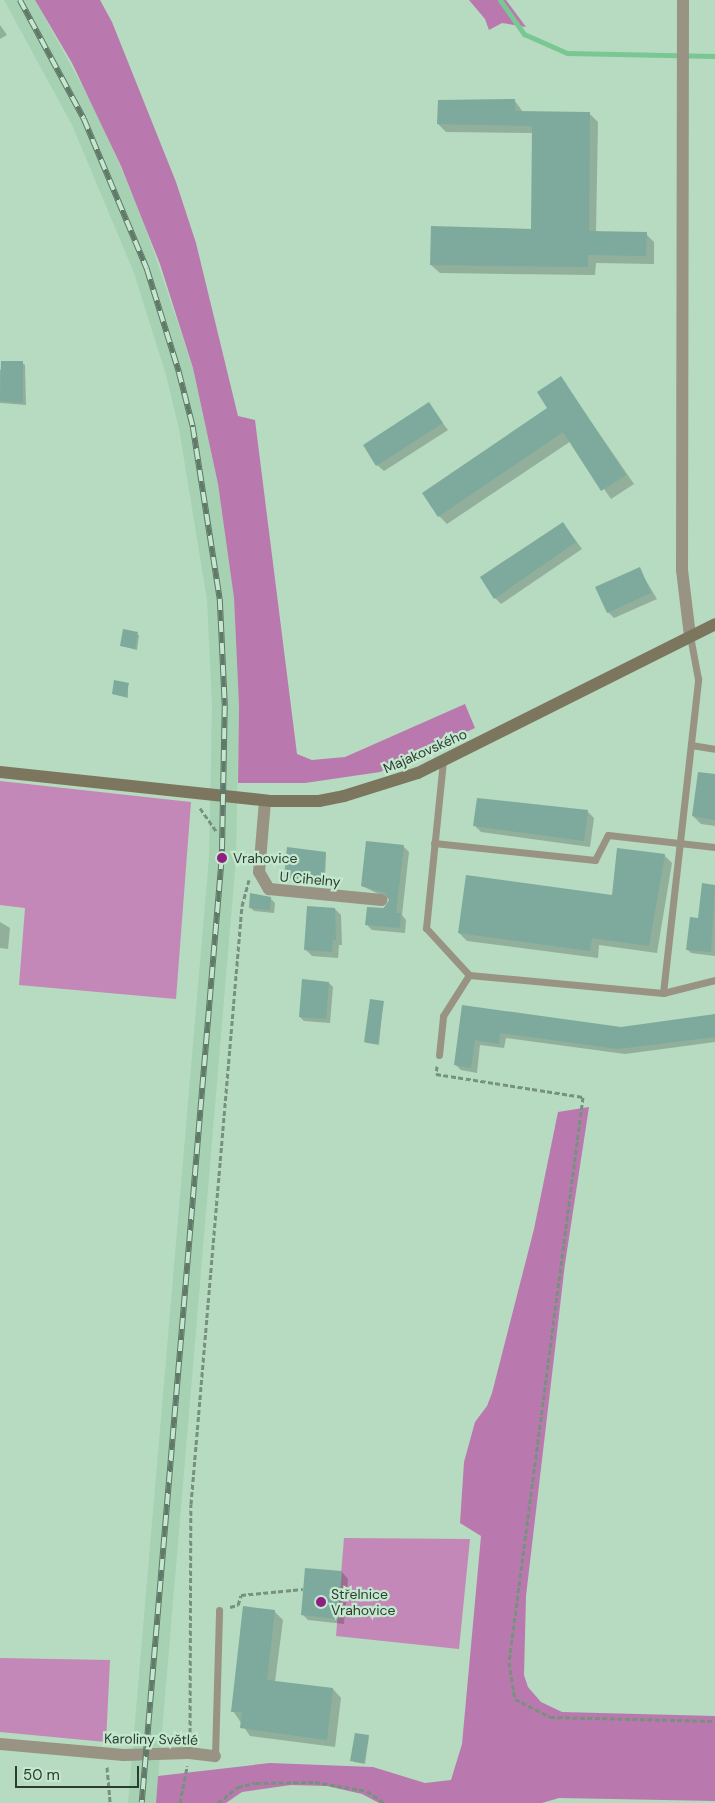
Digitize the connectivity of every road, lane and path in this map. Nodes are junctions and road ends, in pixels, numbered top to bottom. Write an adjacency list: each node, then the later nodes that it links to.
1 (682, 0): 3 (street)
2 (715, 624): 3 (street, Majakovského)
3 (690, 636): 4 (lane); 6 (street, Majakovského)
4 (691, 745): 5 (lane); 11 (lane)
5 (715, 749)
6 (443, 761): 9 (street, Majakovského); 12 (lane)
7 (0, 772): 8 (street, Majakovského)
8 (190, 793): 9 (street, Majakovského); 10 (path)
9 (265, 800): 14 (street)
10 (216, 831)
11 (680, 841): 12 (lane); 13 (lane); 18 (lane)
12 (434, 843): 16 (lane)
13 (715, 847)
14 (258, 872): 15 (street, U Cihelny); 25 (path)
15 (381, 900)
16 (469, 975): 18 (lane); 19 (lane)
17 (715, 980): 18 (lane)
18 (663, 992)
19 (439, 1055): 22 (path)
20 (303, 1589): 21 (path)
21 (219, 1610): 26 (lane, Karoliny Světlé)
22 (715, 1720)
23 (0, 1744): 24 (street, Karoliny Světlé)
24 (106, 1754): 25 (street, Karoliny Světlé); 27 (path)
25 (189, 1754): 26 (street, Karoliny Světlé); 28 (path)
26 (215, 1756)
27 (110, 1803)
28 (180, 1803)
29 (218, 1803): 30 (path)
30 (384, 1803)

